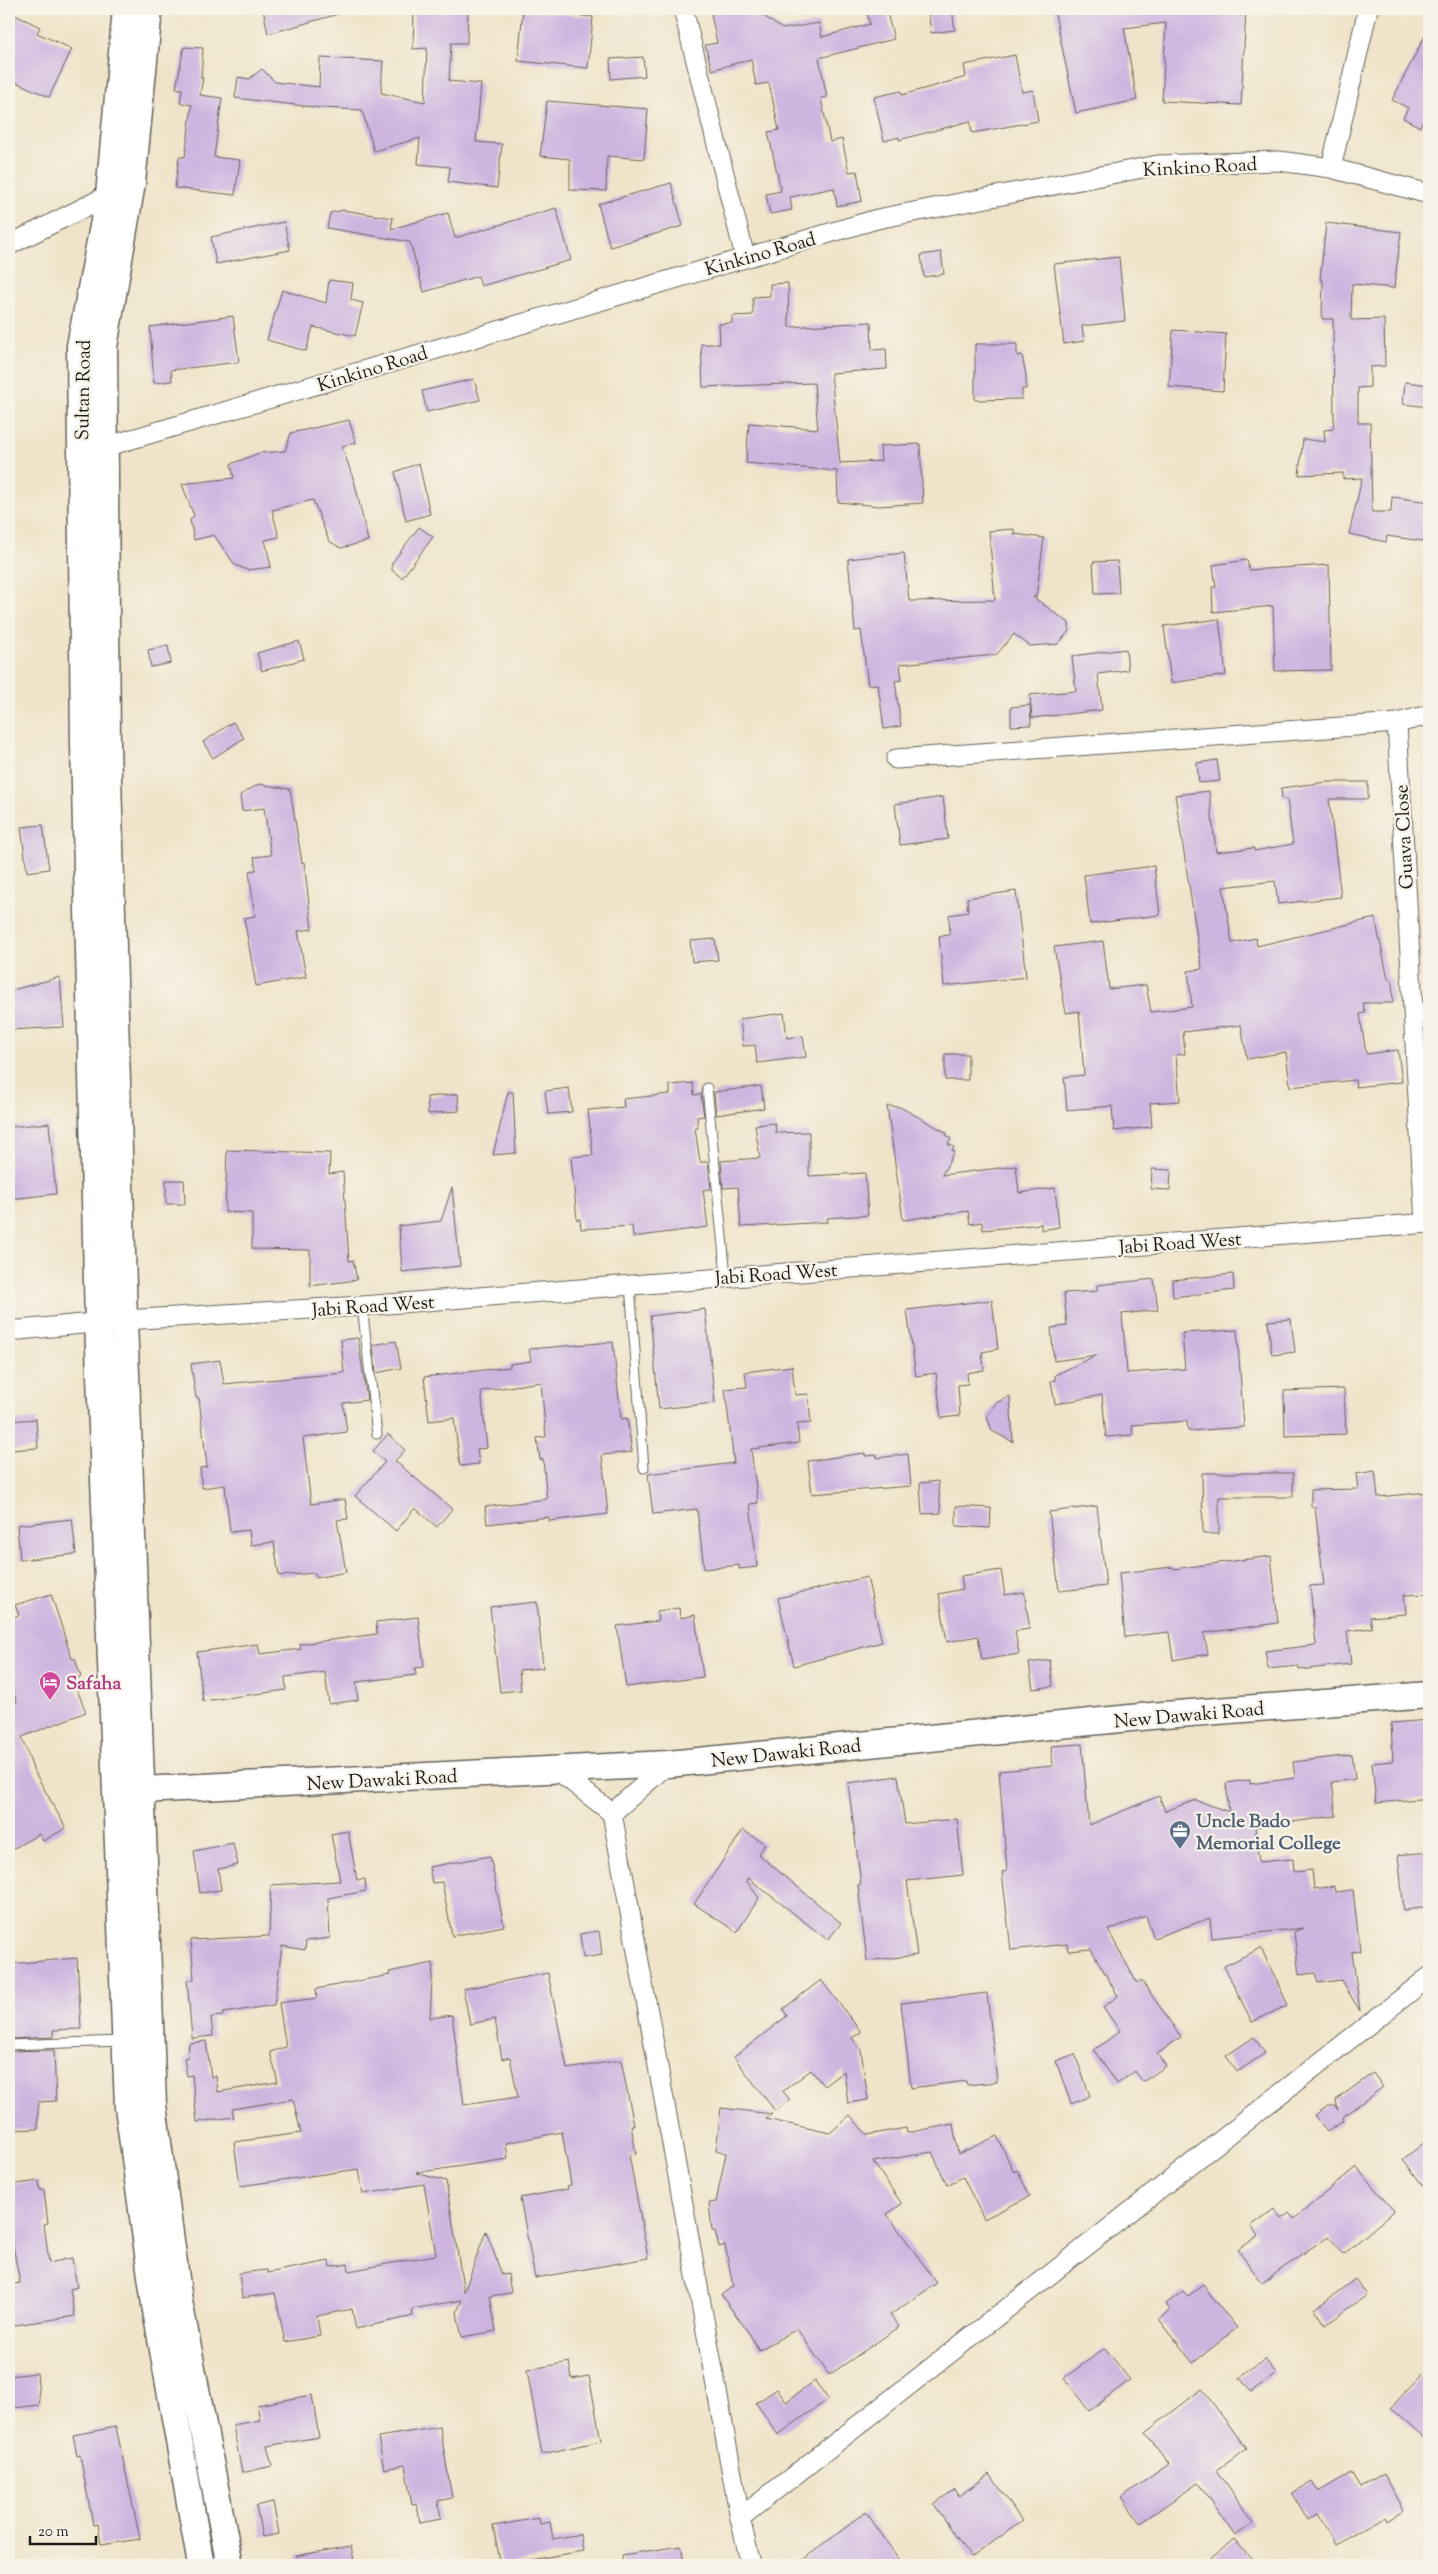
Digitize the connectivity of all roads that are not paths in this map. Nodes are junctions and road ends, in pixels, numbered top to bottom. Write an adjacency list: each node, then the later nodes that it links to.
1 (126, 9): 7 (street, Sultan Road)
2 (149, 9): 6 (street, Sultan Road)
3 (683, 9): 10 (street)
4 (1368, 9): 5 (street)
5 (1331, 168): 8 (street, Kinkino Road); 10 (street, Kinkino Road)
6 (132, 183): 7 (street); 11 (street, Sultan Road)
7 (109, 194): 9 (street); 14 (street, Sultan Road)
8 (1429, 194)
9 (9, 244)
10 (745, 257): 11 (street, Kinkino Road)
11 (105, 447): 14 (street, Sultan Road)
12 (1429, 714): 13 (street)
13 (1397, 723): 15 (street); 18 (street, Guava Close)
14 (96, 744): 16 (street)
15 (896, 759)
16 (97, 809): 22 (street); 23 (street)
17 (707, 1088): 19 (lane)
18 (1427, 1223): 19 (street, Jabi Road West)
19 (726, 1276): 20 (street, Jabi Road West)
20 (630, 1284): 21 (street, Jabi Road West); 26 (lane)
21 (362, 1306): 22 (street, Jabi Road West); 25 (lane)
22 (124, 1320): 23 (street, Jabi Road West); 30 (street)
23 (98, 1322): 24 (street, Jabi Road West); 33 (street)
24 (9, 1331)
25 (377, 1434)
26 (644, 1468)
27 (1429, 1695): 28 (street, New Dawaki Road)
28 (668, 1764): 29 (street, New Dawaki Road); 31 (street)
29 (557, 1770): 30 (street, New Dawaki Road); 31 (street)
30 (141, 1790): 37 (street)
31 (612, 1813): 35 (street)
32 (1429, 1977): 35 (street)
33 (126, 2041): 34 (lane); 36 (street)
34 (9, 2045)
35 (740, 2518): 38 (street)
36 (201, 2565)
37 (230, 2565)
38 (751, 2565)

